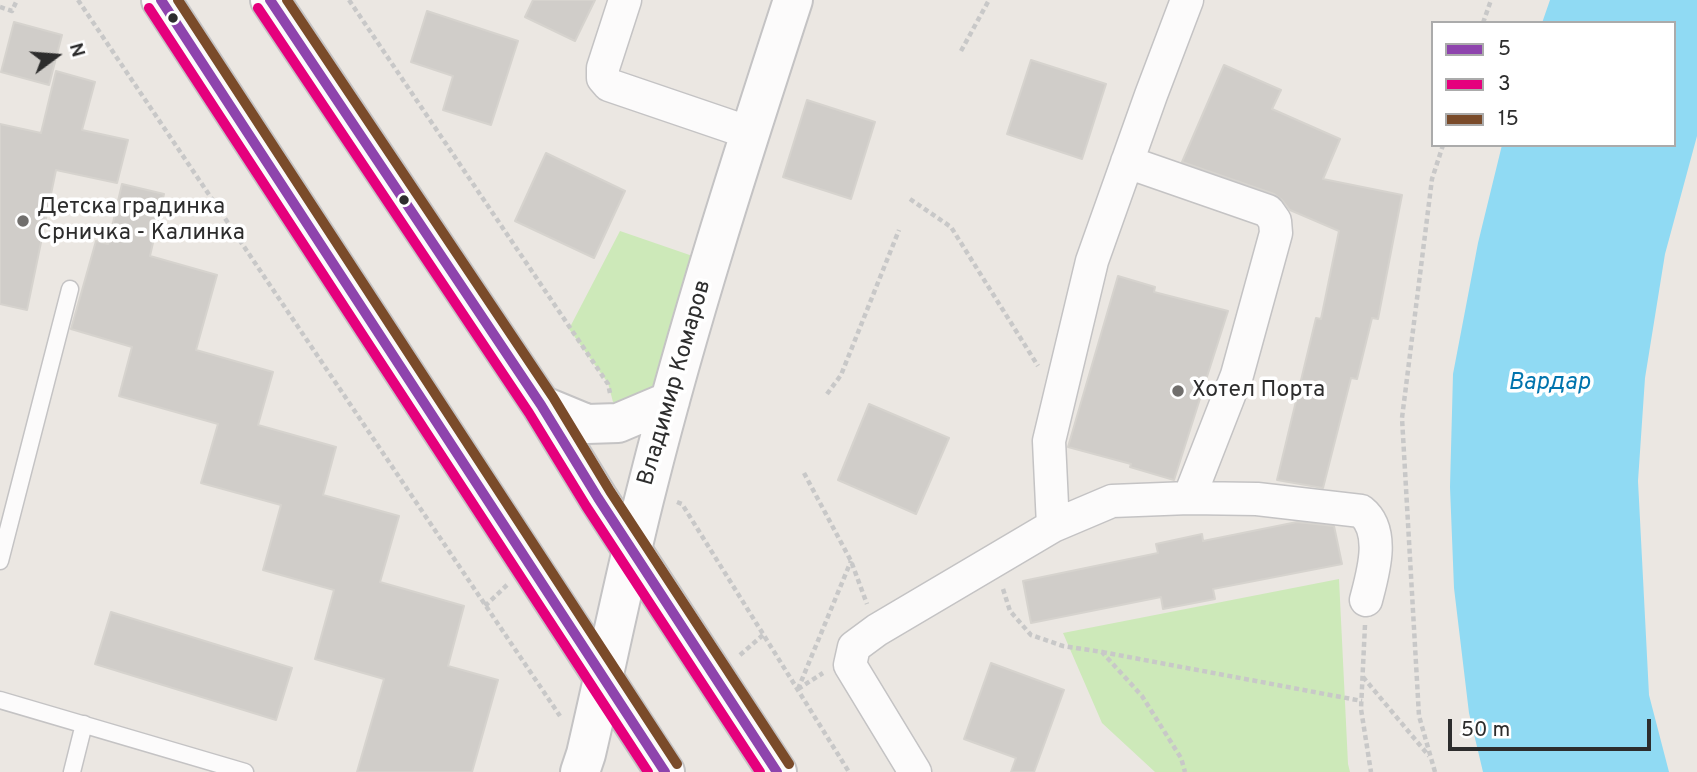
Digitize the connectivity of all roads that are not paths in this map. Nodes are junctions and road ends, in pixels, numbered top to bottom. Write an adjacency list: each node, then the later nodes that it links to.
1 (161, 0): 16 (street)
2 (270, 0): 10 (street)
3 (625, 0): 6 (street)
4 (793, 0): 6 (street, Владимир Комаров)
5 (1187, 0): 7 (street)
6 (750, 133): 9 (street, Владимир Комаров)
7 (1127, 162): 11 (street); 12 (street)
8 (70, 289): 14 (lane)
9 (670, 401): 10 (street); 13 (street, Владимир Комаров)
10 (541, 405): 13 (street)
11 (1189, 498): 12 (street); 15 (street)
12 (1053, 526): 24 (street)
13 (632, 549): 16 (street, Владимир Комаров); 23 (street)
14 (0, 561)
15 (1366, 600)
16 (604, 676): 19 (street, Владимир Комаров); 22 (street)
17 (0, 700): 18 (lane)
18 (84, 724): 20 (lane); 21 (lane)
19 (583, 763)
20 (72, 772)
21 (245, 772)
22 (665, 772)
23 (777, 772)
24 (915, 772)

